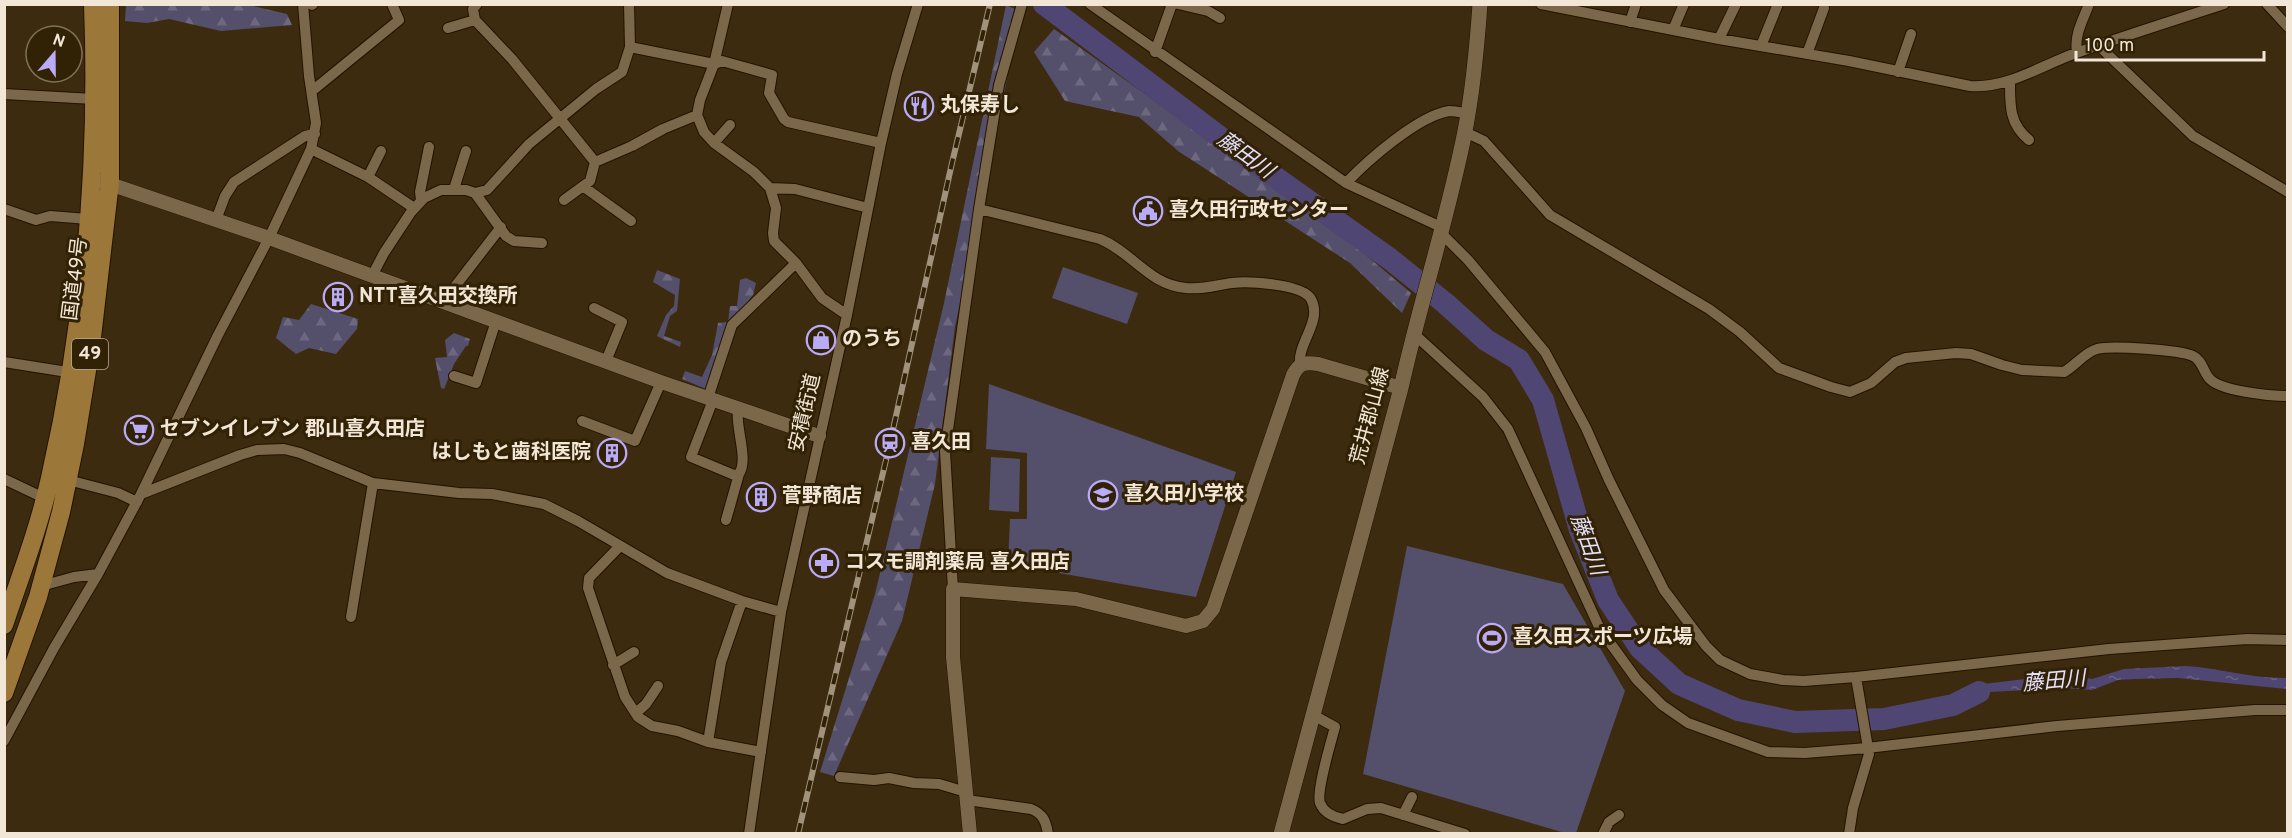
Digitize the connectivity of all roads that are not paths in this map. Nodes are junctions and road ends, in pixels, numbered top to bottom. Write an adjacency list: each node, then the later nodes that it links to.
1 (93, 4): 42 (highway, 国道49号 / 49)
2 (110, 4): 59 (highway, 国道49号 / 49)
3 (392, 4): 40 (street)
4 (477, 4): 24 (street)
5 (629, 4): 33 (street)
6 (728, 4): 37 (street)
7 (918, 4): 51 (street, 安積街道)
8 (1022, 4): 70 (street)
9 (1090, 4): 34 (street)
10 (1172, 4): 34 (street)
11 (1178, 4): 23 (street)
12 (1480, 4): 43 (main road, 荒井郡山線)
13 (1636, 4): 25 (street)
14 (1684, 4): 28 (street)
15 (1736, 4): 30 (street)
16 (1778, 4): 32 (street)
17 (2089, 4): 35 (street)
18 (2224, 4): 31 (street)
19 (2267, 4): 26 (street)
20 (308, 5): 40 (street)
21 (1544, 5): 25 (street)
22 (1824, 8): 36 (street)
23 (1220, 18)
24 (475, 20): 27 (street); 45 (street)
25 (1630, 22): 28 (street)
26 (2288, 27)
27 (448, 28)
28 (1673, 30): 30 (street)
29 (1911, 34): 38 (street)
30 (1719, 39): 32 (street)
31 (2098, 45): 35 (street); 64 (street)
32 (1761, 46): 36 (street)
33 (630, 47): 37 (street); 45 (street)
34 (1155, 51): 60 (street)
35 (2077, 52): 39 (street)
36 (1807, 54): 38 (street)
37 (714, 64): 44 (street); 51 (street)
38 (1898, 72): 39 (street)
39 (2010, 81): 49 (street)
40 (312, 91): 48 (street)
41 (4, 94): 42 (street)
42 (94, 99): 58 (highway, 国道49号 / 49)
43 (1467, 113): 47 (main road, 荒井郡山線); 60 (street)
44 (698, 115): 50 (street); 56 (street)
45 (559, 119): 56 (street); 65 (street)
46 (730, 124): 50 (street)
47 (1465, 132): 75 (main road, 荒井郡山線); 92 (street)
48 (315, 134): 53 (street); 72 (street)
49 (2029, 140)
50 (714, 143): 62 (street)
51 (881, 143): 68 (street, 安積街道)
52 (429, 147): 67 (street)
53 (311, 148): 57 (street); 76 (street)
54 (381, 151): 57 (street)
55 (466, 151): 63 (street)
56 (595, 162): 61 (street)
57 (368, 177): 67 (street)
58 (90, 179): 59 (street); 71 (highway, 国道49号 / 49)
59 (110, 182): 72 (street); 88 (highway, 国道49号 / 49)
60 (1346, 183): 75 (street)
61 (584, 187): 66 (street); 73 (street)
62 (770, 188): 68 (street); 78 (street)
63 (454, 189): 65 (street); 67 (street)
64 (2288, 192)
65 (475, 193): 74 (street)
66 (564, 200)
67 (418, 204): 79 (street)
68 (868, 208): 82 (street, 安積街道)
69 (4, 209): 71 (street)
70 (979, 209): 87 (street); 107 (street)
71 (88, 219): 88 (highway, 国道49号 / 49)
72 (216, 220): 76 (street)
73 (631, 221)
74 (501, 227): 77 (street); 80 (street)
75 (1439, 234): 84 (main road, 荒井郡山線); 116 (street)
76 (269, 238): 79 (street); 102 (street)
77 (542, 243)
78 (796, 262): 82 (street); 93 (street)
79 (372, 276): 80 (street)
80 (443, 302): 83 (street)
81 (594, 308): 85 (street)
82 (847, 315): 96 (street, 安積街道)
83 (496, 321): 85 (street); 89 (street)
84 (1414, 326): 91 (main road, 荒井郡山線); 124 (street)
85 (606, 361): 90 (street)
86 (4, 362): 88 (street)
87 (1299, 365): 91 (street); 107 (street)
88 (78, 374): 99 (highway, 国道49号 / 49); 101 (highway, 国道49号 / 49)
89 (454, 376)
90 (661, 382): 93 (street); 95 (street)
91 (1401, 388): 121 (main road, 荒井郡山線)
92 (2288, 396)
93 (711, 399): 94 (street); 97 (street)
94 (738, 409): 96 (street); 97 (street)
95 (582, 421)
96 (819, 436): 110 (street, 安積街道)
97 (740, 474): 103 (street)
98 (4, 479): 101 (street)
99 (68, 480): 102 (street); 106 (highway, 国道49号 / 49)
100 (373, 483): 102 (street); 104 (street); 111 (street)
101 (44, 498): 108 (highway, 国道49号 / 49)
102 (139, 498): 105 (street)
103 (726, 520)
104 (620, 546): 109 (street); 115 (street)
105 (98, 574): 106 (street); 122 (street)
106 (41, 586): 118 (highway, 国道49号 / 49)
107 (953, 589): 127 (street)
108 (10, 593): 112 (highway, 国道49号 / 49)
109 (741, 601): 110 (street); 123 (street)
110 (780, 612): 125 (street, 安積街道)
111 (351, 617)
112 (4, 625)
113 (2288, 640): 116 (street)
114 (634, 652): 115 (street)
115 (613, 665): 120 (street)
116 (1856, 677): 124 (street)
117 (658, 686): 120 (street)
118 (4, 693)
119 (2288, 710): 124 (street)
120 (636, 713): 123 (street)
121 (1313, 715): 129 (street); 134 (main road, 荒井郡山線)
122 (4, 741)
123 (708, 742): 125 (street)
124 (1866, 746): 137 (street)
125 (761, 752): 131 (street, 安積街道)
126 (840, 777): 127 (street)
127 (966, 796): 132 (street); 133 (street)
128 (1412, 797): 129 (street)
129 (1403, 815): 135 (street)
130 (1619, 815): 136 (street)
131 (749, 834)
132 (970, 834)
133 (1048, 834)
134 (1281, 834)
135 (1465, 834)
136 (1603, 834)
137 (1849, 834)

